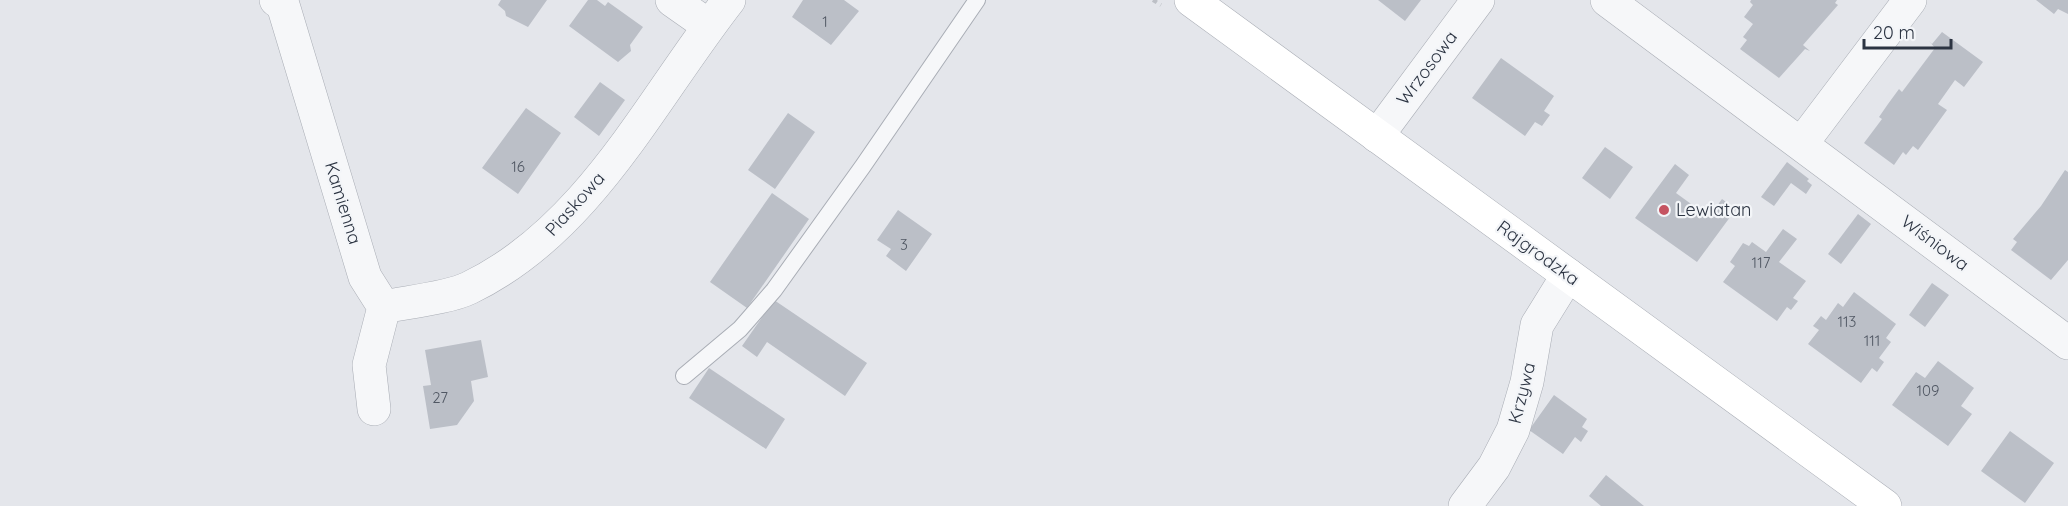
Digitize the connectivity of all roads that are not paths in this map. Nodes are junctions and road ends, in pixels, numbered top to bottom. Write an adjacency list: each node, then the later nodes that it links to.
1 (276, 0): 13 (street, Kamienna)
2 (672, 0): 9 (street)
3 (729, 0): 9 (street, Piaskowa)
4 (977, 0): 15 (lane)
5 (1191, 0): 10 (street, Rajgrodzka)
6 (1478, 0): 10 (street, Wrzosowa)
7 (1607, 0): 11 (street, Wiśniowa)
8 (1910, 0): 11 (street)
9 (709, 26): 13 (street, Piaskowa)
10 (1377, 136): 12 (street, Rajgrodzka)
11 (1802, 143): 14 (street, Wiśniowa)
12 (1568, 274): 17 (street, Krzywa); 18 (street, Rajgrodzka)
13 (384, 308): 16 (street)
14 (2068, 343)
15 (684, 376)
16 (374, 409)
17 (1465, 506)
18 (1886, 506)

